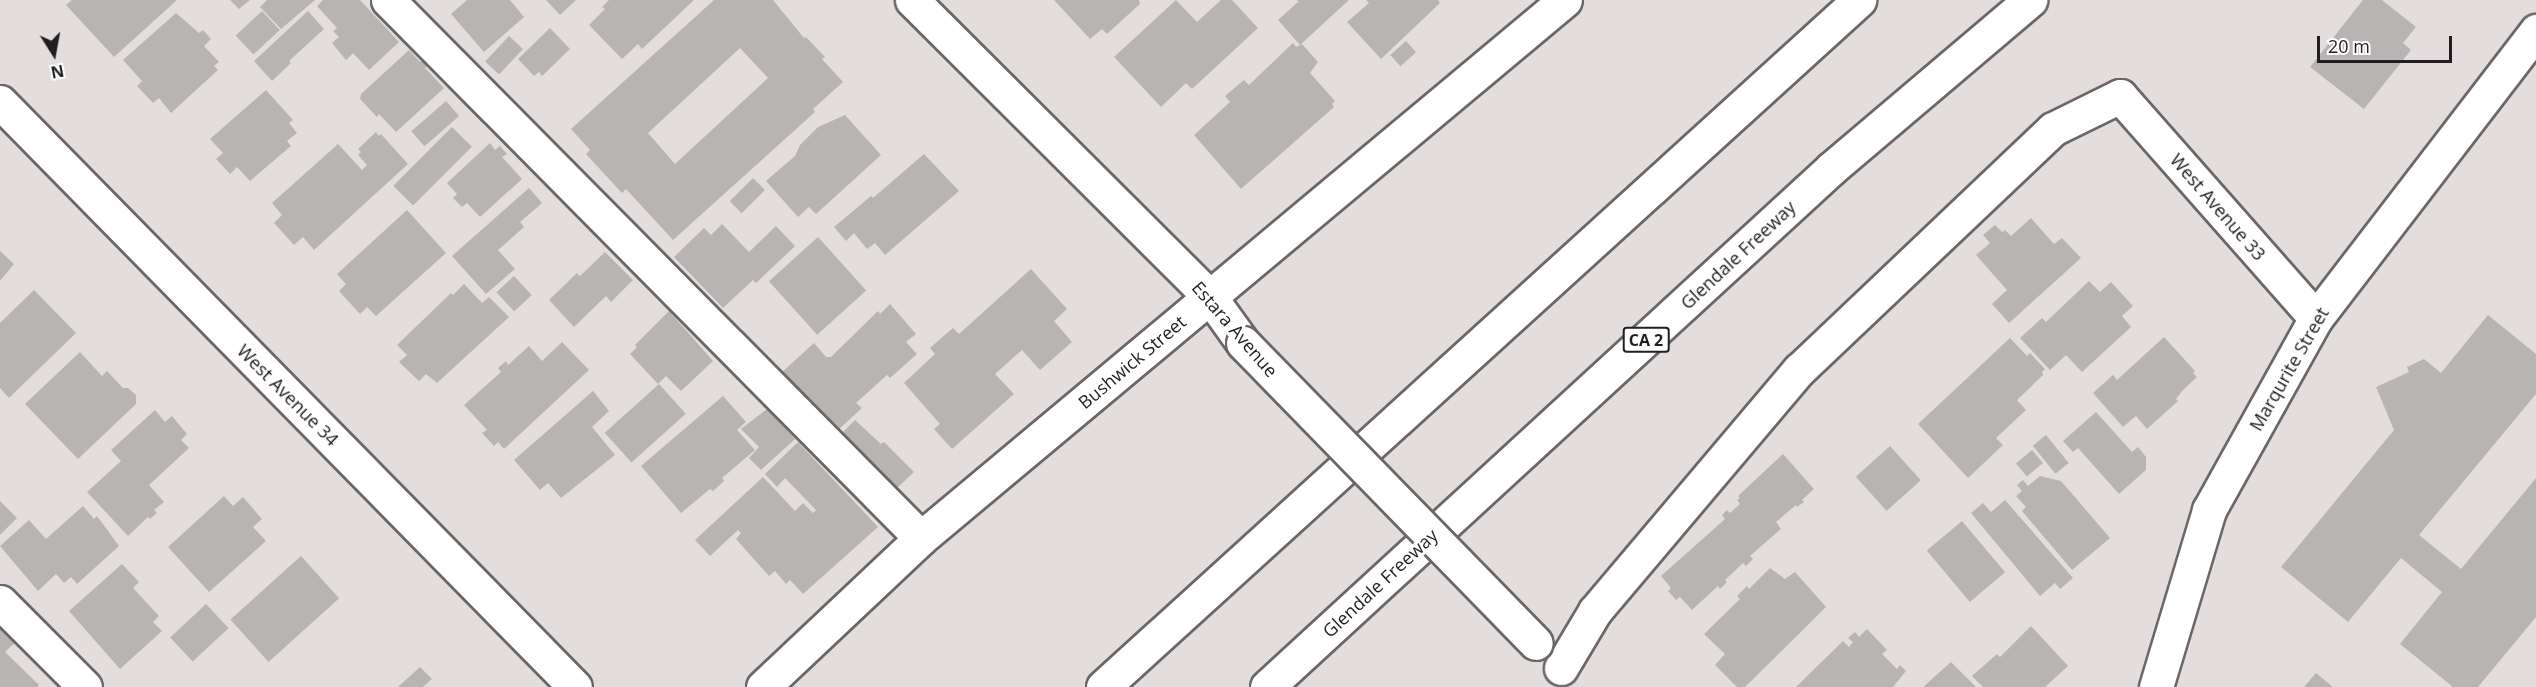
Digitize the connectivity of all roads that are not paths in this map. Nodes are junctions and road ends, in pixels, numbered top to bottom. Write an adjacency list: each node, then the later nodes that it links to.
1 (388, 0): 10 (main road)
2 (912, 0): 8 (main road, Estara Avenue)
3 (1565, 0): 8 (main road, Bushwick Street)
4 (1859, 0): 16 (main road)
5 (2030, 0): 17 (main road, Glendale Freeway / CA 2)
6 (2536, 31): 9 (main road, Marqurite Street)
7 (0, 102): 14 (main road, West Avenue 34)
8 (1210, 297): 10 (main road, Bushwick Street); 12 (main road, Estara Avenue, bridge)
9 (2316, 318): 12 (main road, West Avenue 33); 18 (main road, Marqurite Street)
10 (921, 538): 15 (main road, Bushwick Street)
11 (0, 602): 13 (main road)
12 (1570, 677)
13 (85, 687)
14 (575, 687)
15 (763, 687)
16 (1103, 687)
17 (1267, 687)
18 (2156, 687)

